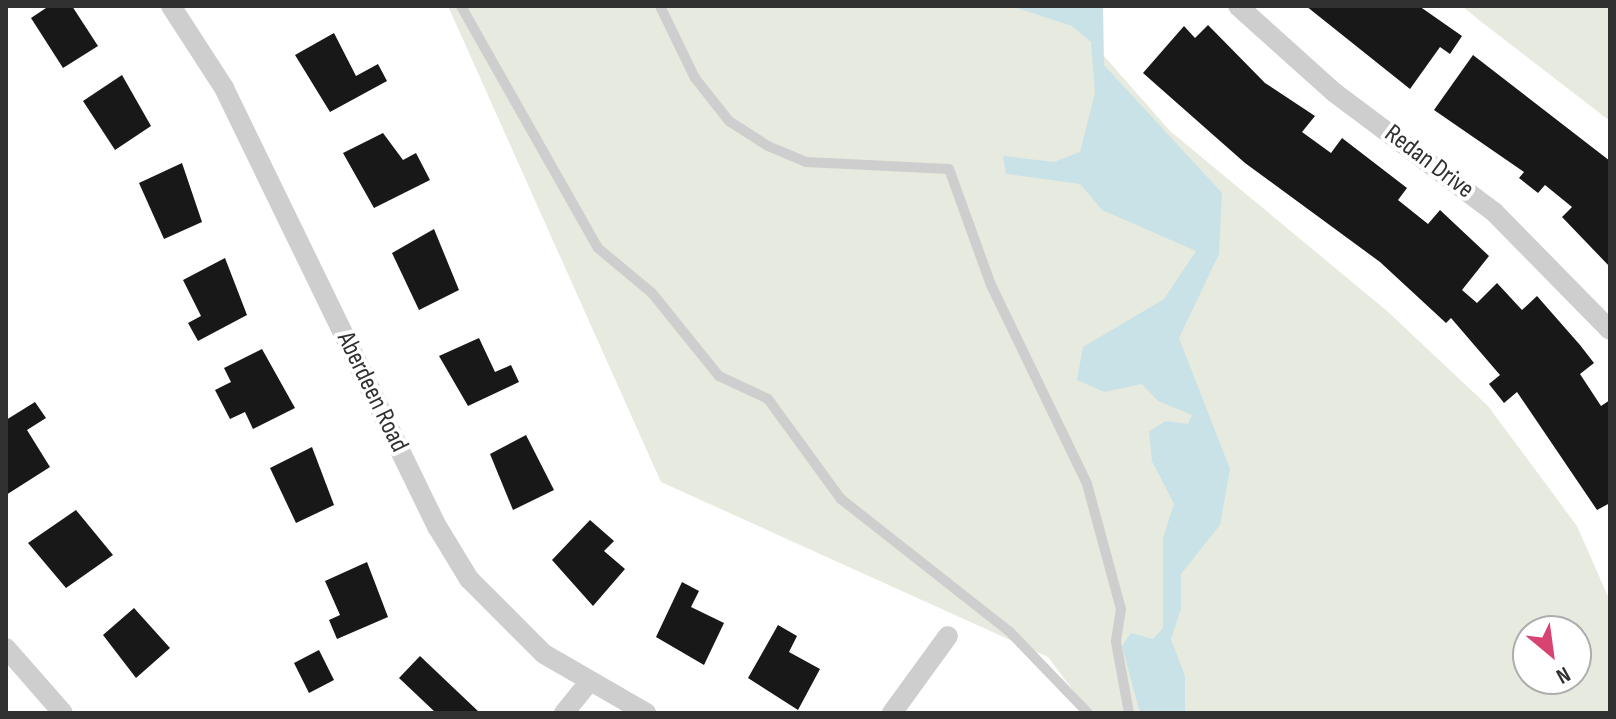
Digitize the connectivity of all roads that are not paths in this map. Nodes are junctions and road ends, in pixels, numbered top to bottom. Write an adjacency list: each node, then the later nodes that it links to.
1 (171, 6): 8 (street, Aberdeen Road)
2 (461, 6): 13 (lane)
3 (660, 6): 14 (lane)
4 (1238, 6): 5 (street, Redan Drive)
5 (1610, 330)
6 (948, 636): 12 (street)
7 (6, 648): 9 (street)
8 (588, 683): 10 (street); 11 (street, Aberdeen Road)
9 (63, 713)
10 (564, 713)
11 (646, 713)
12 (892, 713)
13 (1088, 713)
14 (1129, 713)

